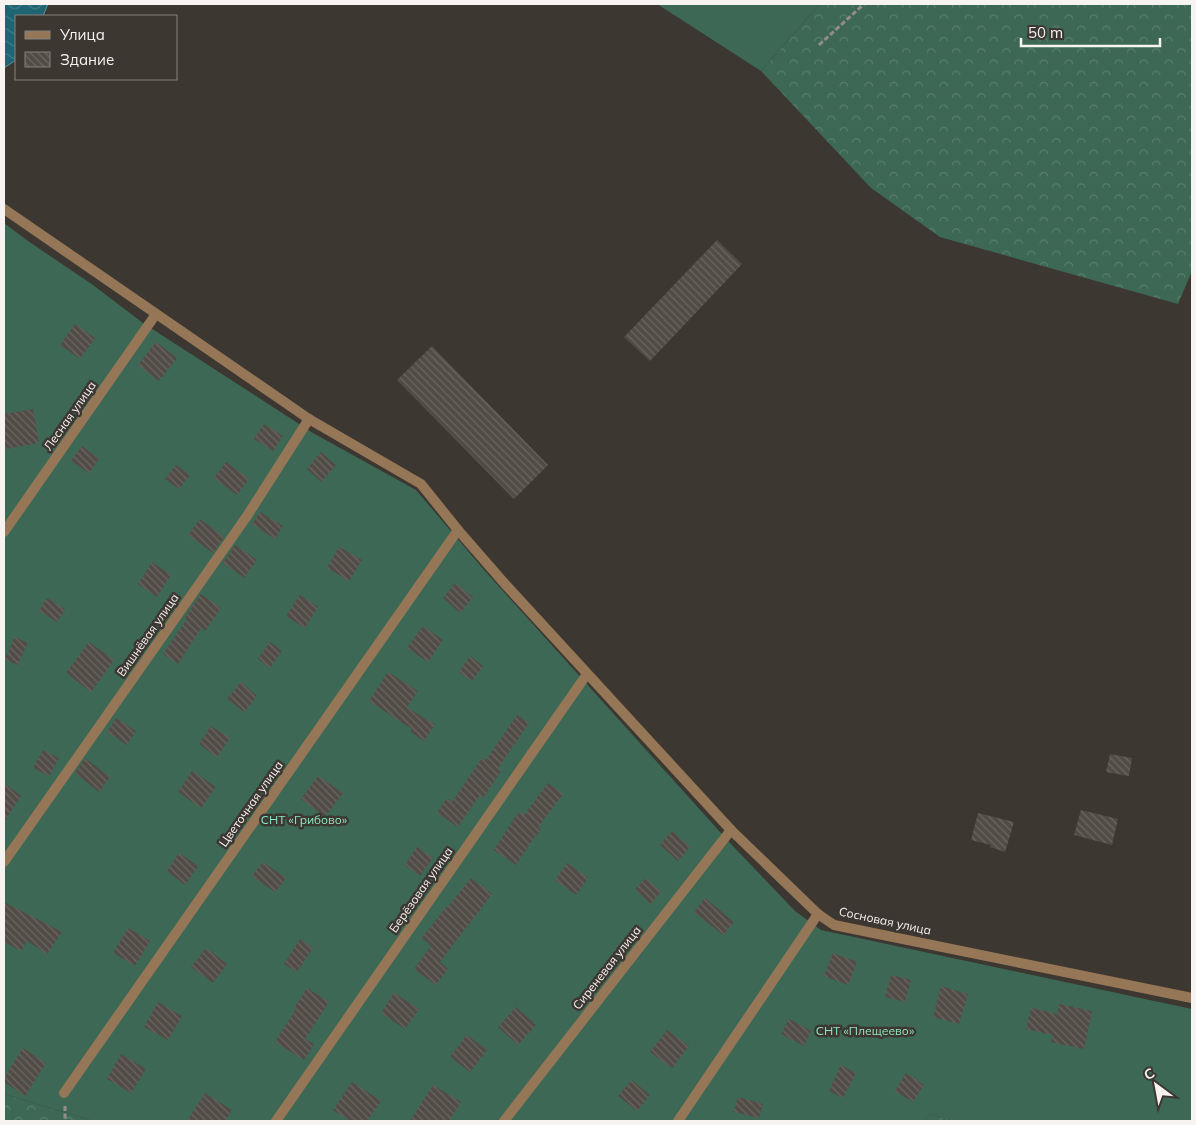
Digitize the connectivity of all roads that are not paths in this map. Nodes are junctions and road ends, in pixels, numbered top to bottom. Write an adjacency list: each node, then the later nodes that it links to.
1 (4, 211): 2 (street, Сосновая улица)
2 (156, 314): 3 (street, Сосновая улица); 5 (street, Лесная улица)
3 (309, 420): 4 (street, Сосновая улица); 8 (street, Вишнёвая улица)
4 (458, 530): 6 (street, Сосновая улица); 11 (street, Цветочная улица)
5 (4, 532)
6 (587, 674): 7 (street, Сосновая улица); 12 (street, Берёзовая улица)
7 (731, 830): 9 (street, Сосновая улица); 13 (street, Сиреневая улица)
8 (4, 862)
9 (818, 914): 10 (street, Сосновая улица); 14 (street)
10 (1192, 998)
11 (64, 1093)
12 (276, 1121)
13 (504, 1121)
14 (678, 1121)

